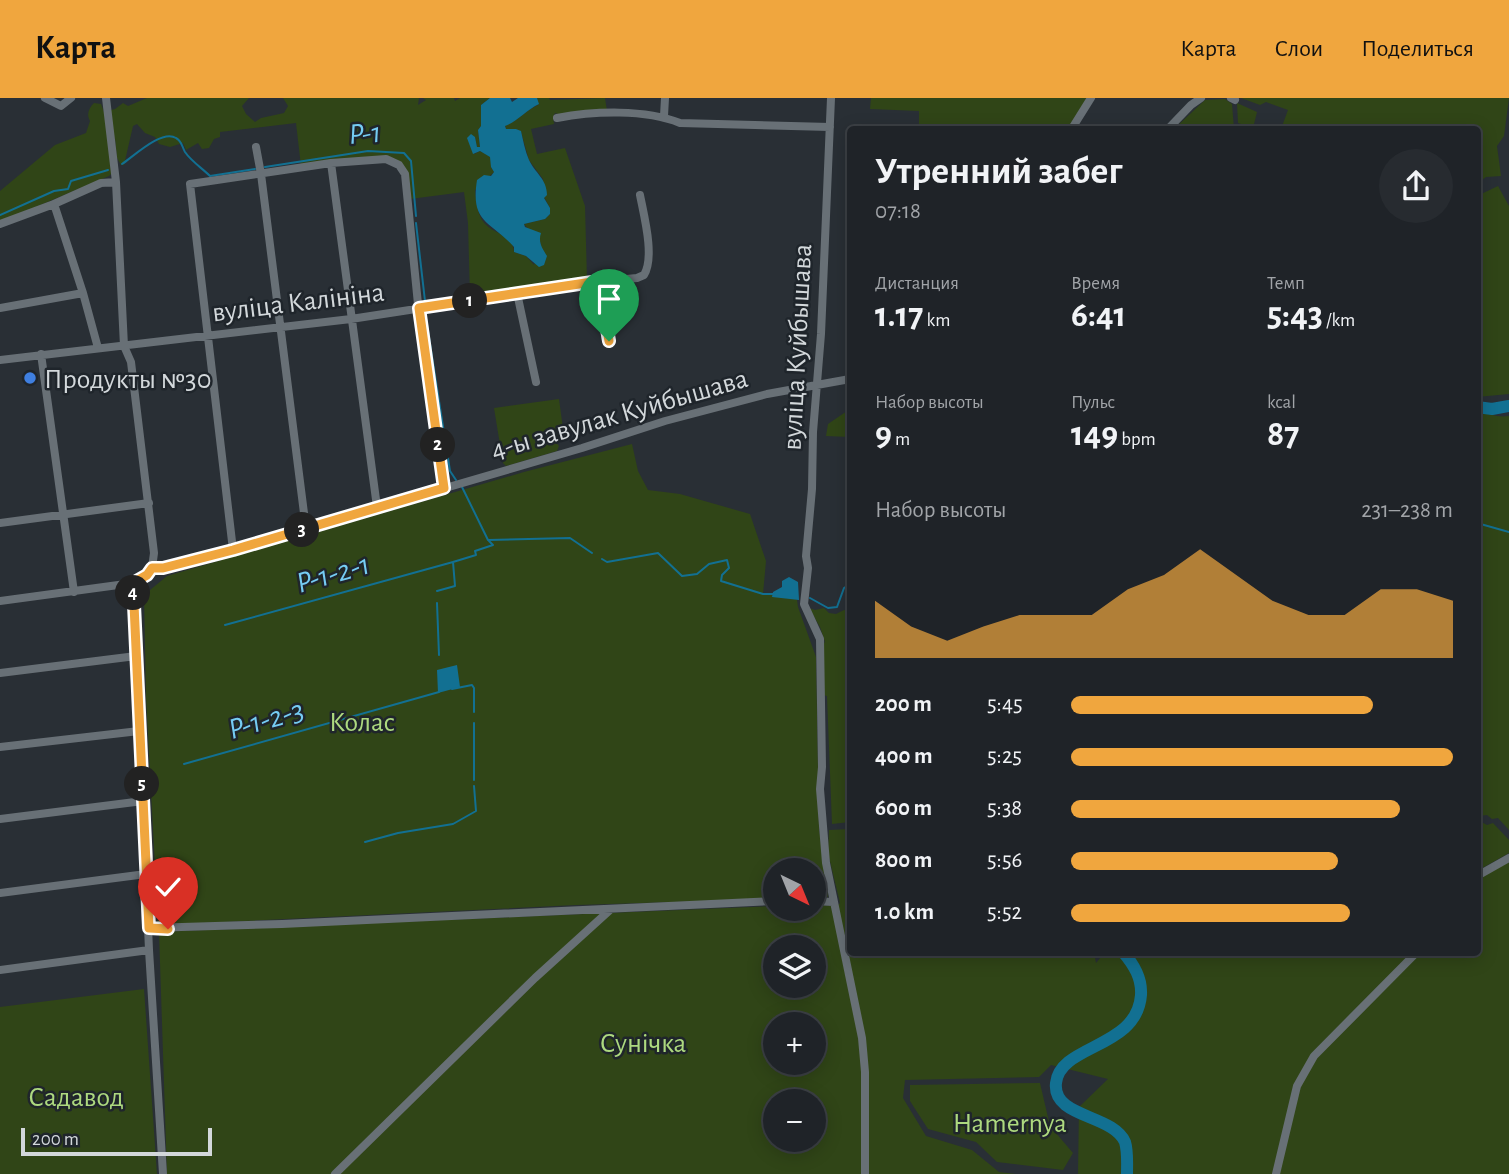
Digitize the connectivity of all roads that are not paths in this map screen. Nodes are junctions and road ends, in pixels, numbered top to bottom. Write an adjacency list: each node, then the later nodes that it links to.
1 (46, 98): 2 (street)
2 (71, 98)
3 (106, 98): 16 (street)
4 (665, 98): 8 (street)
5 (831, 98): 12 (street, вуліца Куйбышава)
6 (1091, 98): 10 (street)
7 (1201, 98): 11 (street)
8 (664, 116): 9 (street); 12 (street)
9 (557, 118)
10 (1074, 126)
11 (1171, 126)
12 (830, 127): 35 (street, вуліца Куйбышава)
13 (256, 147): 15 (street)
14 (331, 163): 15 (street); 24 (street); 25 (street)
15 (261, 174): 26 (street); 27 (street)
16 (116, 183): 18 (street); 29 (street)
17 (640, 195): 20 (street, вуліца Калініна)
18 (54, 204): 19 (street); 21 (street)
19 (0, 224)
20 (599, 281): 22 (street, вуліца Калініна); 28 (street)
21 (83, 293): 23 (street); 30 (street)
22 (517, 293): 24 (street, вуліца Калініна); 34 (street)
23 (0, 308)
24 (419, 308): 25 (street, вуліца Калініна); 36 (street)
25 (351, 319): 26 (street, вуліца Калініна); 38 (street)
26 (280, 327): 27 (street, вуліца Калініна); 41 (street)
27 (206, 335): 29 (street, вуліца Калініна); 42 (street)
28 (609, 341)
29 (124, 346): 30 (street, вуліца Калініна); 37 (street)
30 (97, 348): 31 (street, вуліца Калініна)
31 (41, 355): 32 (street, вуліца Калініна); 39 (street)
32 (0, 360)
33 (847, 380): 35 (street, 4-ы завулак Куйбышава)
34 (536, 382)
35 (817, 385): 36 (street, 4-ы завулак Куйбышава); 59 (street, вуліца Куйбышава)
36 (444, 488): 38 (street, 4-ы завулак Куйбышава)
37 (149, 503): 39 (street); 43 (street)
38 (377, 507): 41 (street, 4-ы завулак Куйбышава)
39 (63, 513): 40 (street); 45 (street)
40 (0, 523)
41 (306, 528): 42 (street, 4-ы завулак Куйбышава)
42 (233, 550): 43 (street, 4-ы завулак Куйбышава)
43 (152, 568): 44 (street)
44 (133, 583): 45 (street); 47 (street)
45 (74, 593): 46 (street)
46 (0, 601)
47 (136, 656): 48 (street); 49 (street)
48 (0, 673)
49 (138, 730): 50 (street); 51 (street)
50 (0, 747)
51 (144, 801): 52 (street); 54 (street)
52 (0, 819)
53 (1509, 858): 55 (street)
54 (146, 874): 56 (street); 61 (street)
55 (1481, 874)
56 (0, 893)
57 (763, 902): 60 (street)
58 (826, 902): 59 (street)
59 (833, 902): 67 (street)
60 (610, 910): 61 (street); 66 (street)
61 (149, 928): 62 (street)
62 (149, 950): 64 (street); 65 (street)
63 (1413, 956): 68 (street)
64 (0, 970)
65 (163, 1174)
66 (335, 1174)
67 (865, 1174)
68 (1276, 1174)

